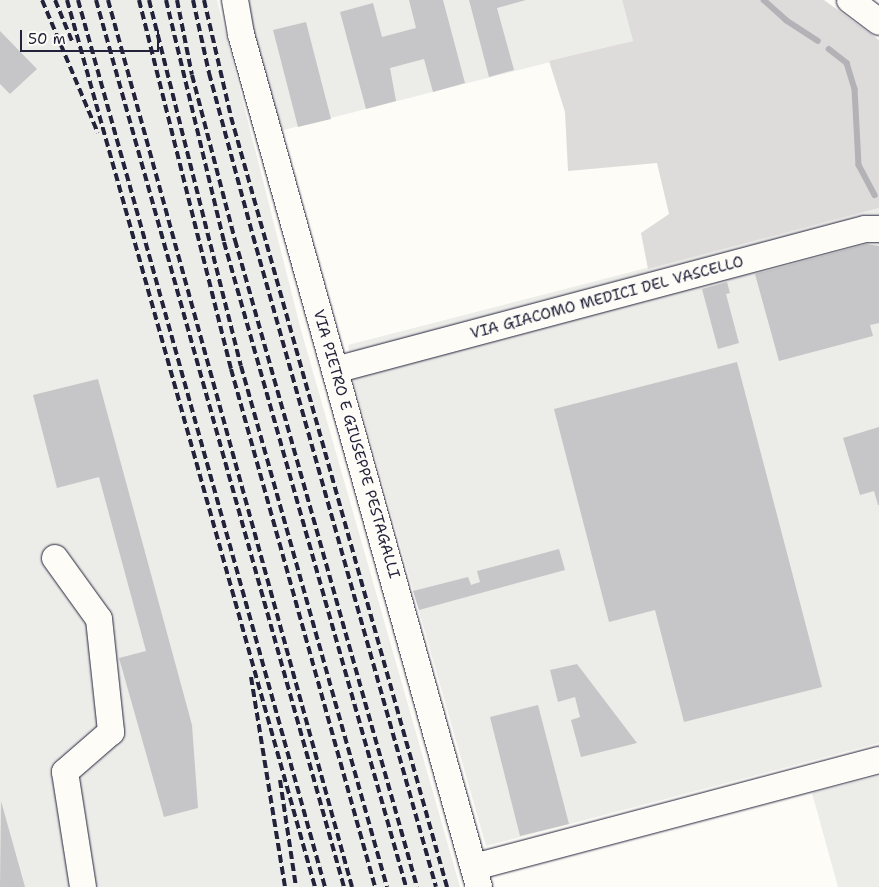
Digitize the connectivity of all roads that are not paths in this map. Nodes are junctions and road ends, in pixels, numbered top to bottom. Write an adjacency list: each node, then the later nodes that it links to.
1 (235, 0): 5 (street, VIA PIETRO E GIUSEPPE PESTAGALLI)
2 (850, 0): 3 (street)
3 (879, 22)
4 (879, 229): 5 (street, VIA GIACOMO MEDICI DEL VASCELLO)
5 (335, 370): 8 (street, VIA PIETRO E GIUSEPPE PESTAGALLI)
6 (55, 558): 9 (street)
7 (879, 760): 8 (street)
8 (477, 877)
9 (83, 887)

